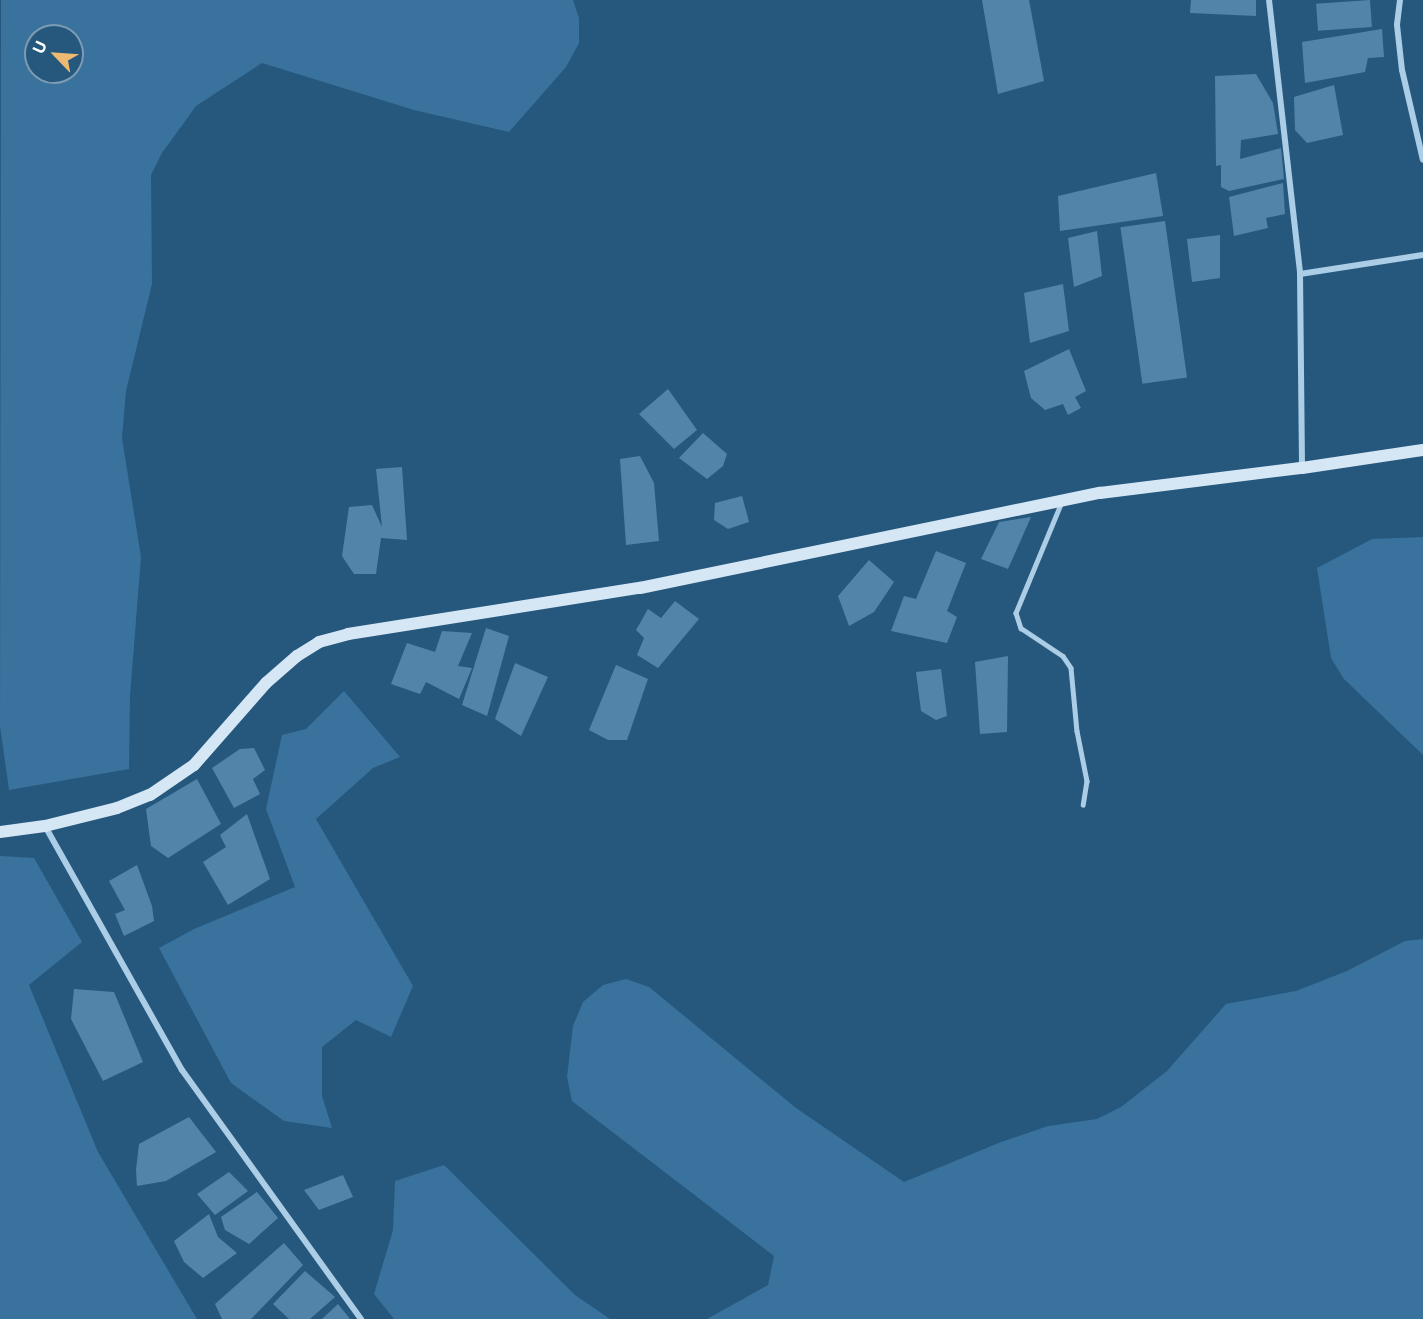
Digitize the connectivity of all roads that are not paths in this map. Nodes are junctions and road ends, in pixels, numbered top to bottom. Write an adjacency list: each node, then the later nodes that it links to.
1 (1269, 0): 5 (street)
2 (1400, 0): 3 (street)
3 (1423, 160)
4 (1423, 255): 5 (street)
5 (1300, 274): 7 (street)
6 (1423, 450): 7 (street)
7 (1302, 468): 8 (street)
8 (1062, 502): 9 (lane); 10 (street)
9 (1083, 805)
10 (45, 826): 11 (street); 12 (street)
11 (0, 832)
12 (362, 1319)

